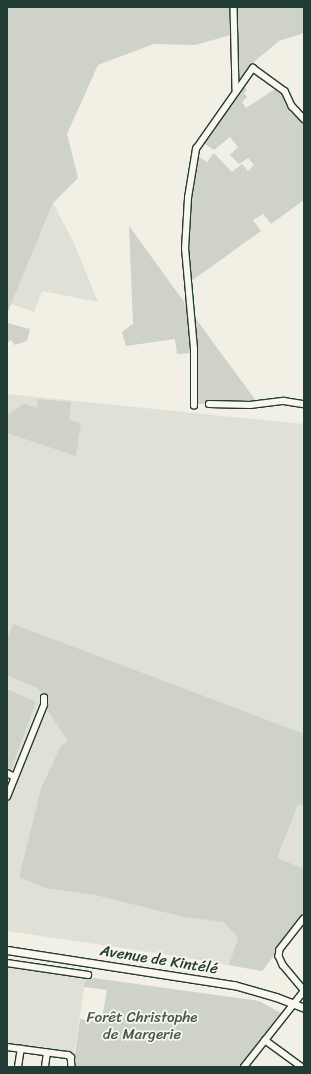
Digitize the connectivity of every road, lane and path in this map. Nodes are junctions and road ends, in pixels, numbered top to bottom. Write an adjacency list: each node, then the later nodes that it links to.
1 (234, 7): 2 (street)
2 (236, 89): 3 (street); 6 (street)
3 (304, 119)
4 (209, 404): 5 (street)
5 (304, 404)
6 (194, 406)
7 (44, 698): 9 (street)
8 (7, 773): 9 (street)
9 (15, 776): 10 (street)
10 (7, 797)
11 (304, 919): 15 (street)
12 (7, 950): 16 (main road, Avenue de Kintélé)
13 (7, 963): 14 (street)
14 (88, 975)
15 (304, 990): 16 (street)
16 (294, 1003): 17 (main road, Avenue de Kintélé); 18 (street)
17 (304, 1008)
18 (265, 1040): 22 (street); 26 (street)
19 (7, 1047): 20 (street)
20 (21, 1049): 21 (street); 23 (street)
21 (47, 1053): 24 (street); 25 (street)
22 (246, 1066)
23 (18, 1067)
24 (45, 1067)
25 (72, 1067)
26 (302, 1067)

